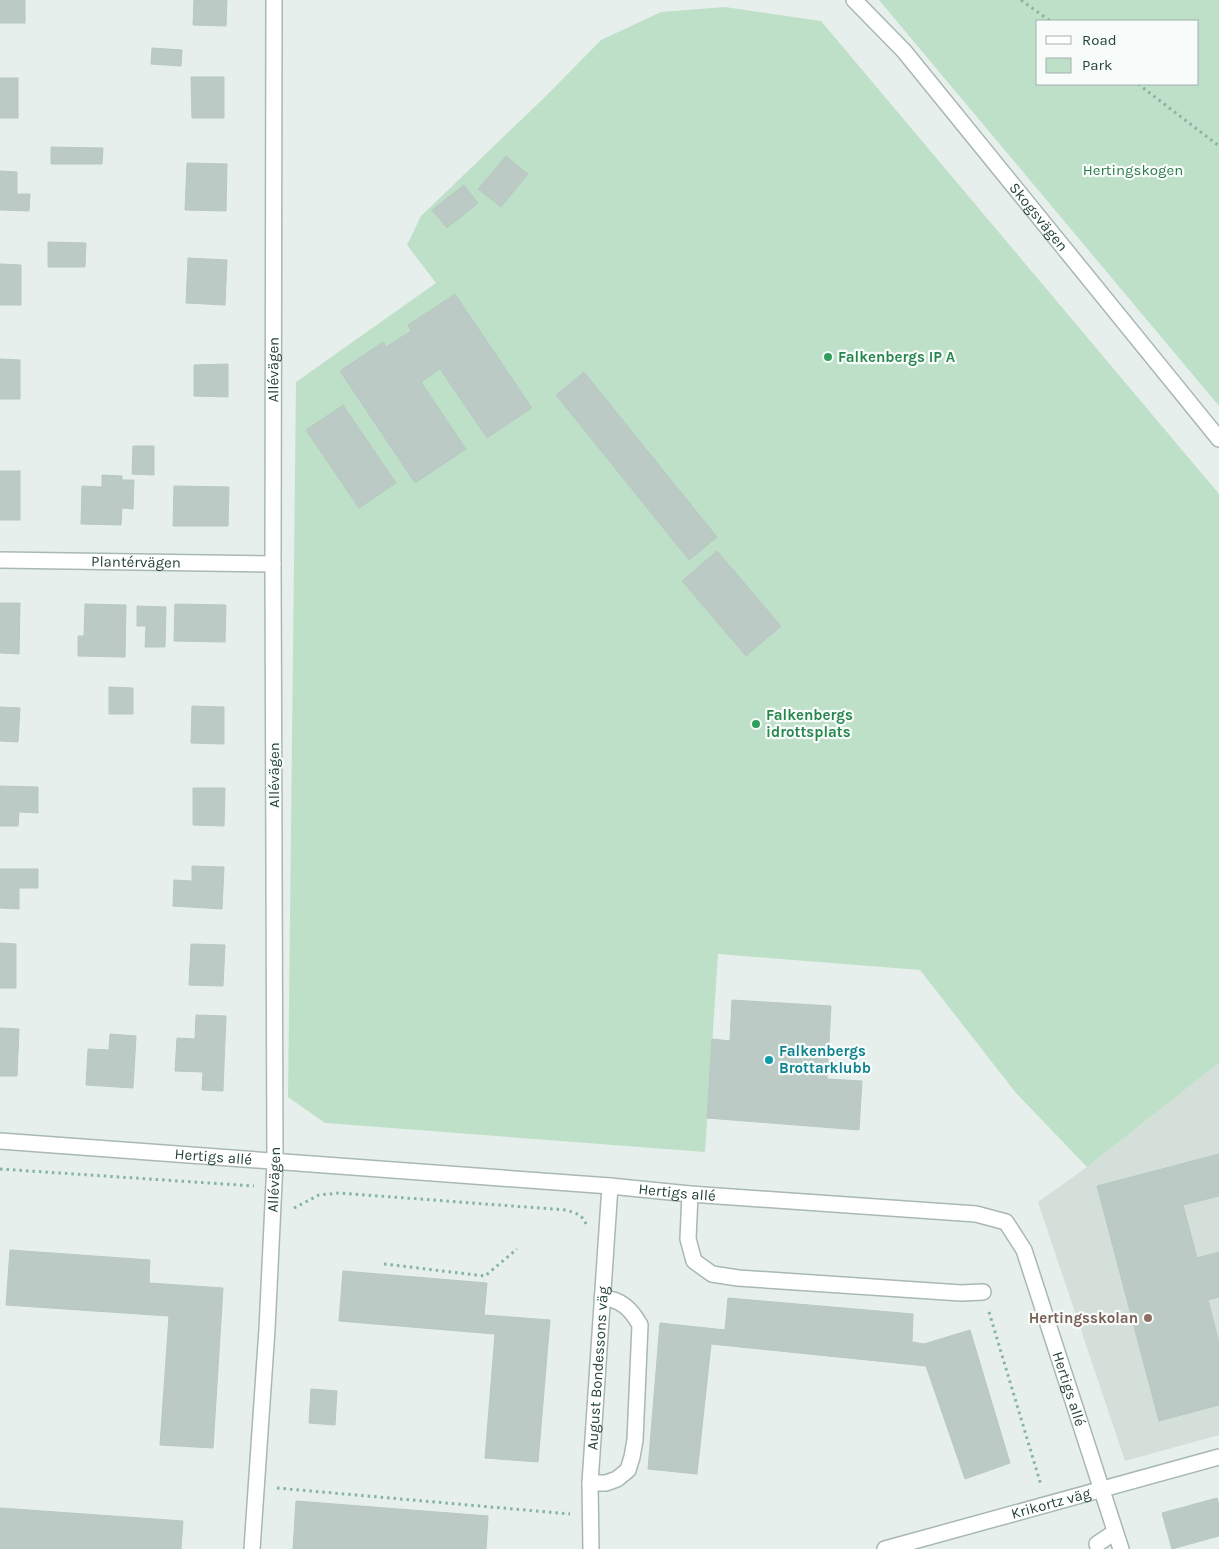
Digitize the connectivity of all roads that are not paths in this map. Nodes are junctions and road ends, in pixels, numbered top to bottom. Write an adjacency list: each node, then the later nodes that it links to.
1 (274, 0): 5 (street, Allévägen)
2 (854, 0): 3 (street, Skogsvägen)
3 (1219, 439)
4 (0, 560): 5 (street, Plantérvägen)
5 (273, 564): 7 (street, Allévägen)
6 (0, 1141): 7 (street, Hertigs allé)
7 (275, 1162): 8 (street, Hertigs allé); 17 (street, Allévägen)
8 (610, 1186): 9 (street, Hertigs allé); 11 (street, August Bondessons väg)
9 (690, 1194): 10 (street); 14 (street, Hertigs allé)
10 (983, 1292)
11 (602, 1298): 13 (street, August Bondessons väg); 13 (street)
12 (1219, 1457): 14 (street, Krikortz väg)
13 (590, 1483): 18 (street, August Bondessons väg)
14 (1101, 1490): 15 (street, Hertigs allé); 19 (street, Krikortz väg)
15 (1115, 1532): 16 (street); 20 (street, Hertigs allé)
16 (1097, 1544)
17 (252, 1549)
18 (591, 1549)
19 (885, 1549)
20 (1121, 1549)

